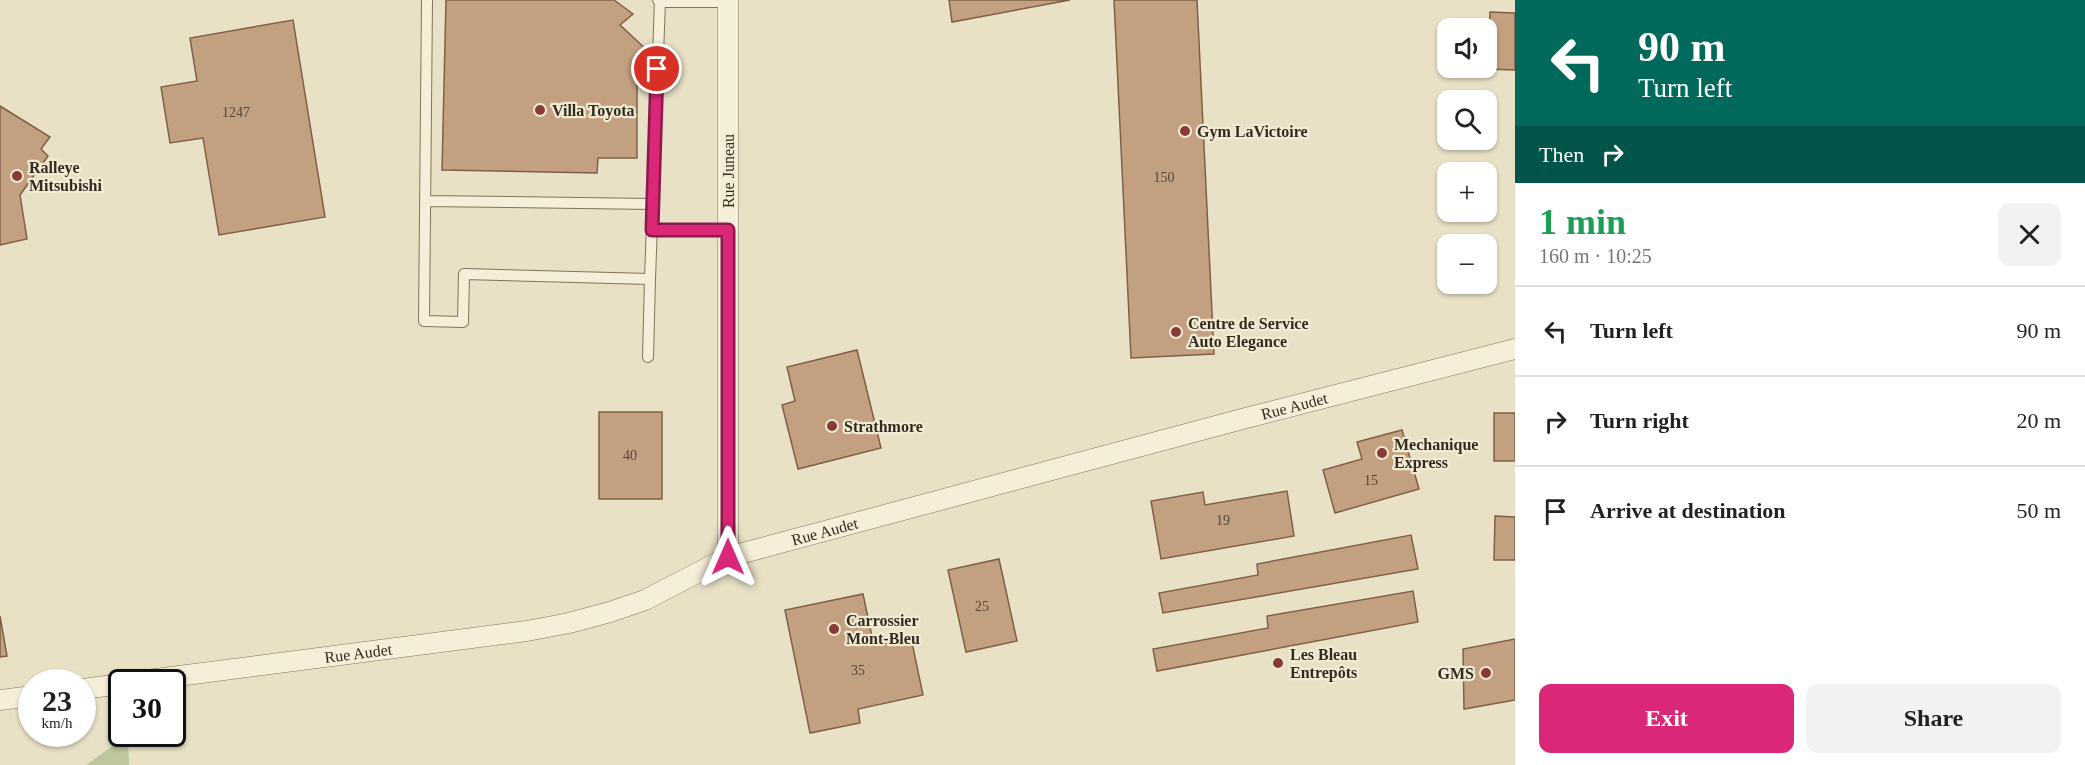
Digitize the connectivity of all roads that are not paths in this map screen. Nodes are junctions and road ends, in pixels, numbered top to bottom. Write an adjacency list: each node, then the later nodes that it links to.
1 (427, 0): 4 (lane)
2 (659, 1): 3 (lane); 5 (lane)
3 (728, 1): 7 (street, Rue Juneau)
4 (425, 201): 5 (lane); 8 (lane)
5 (653, 204): 6 (lane)
6 (652, 230): 7 (lane); 8 (lane)
7 (728, 230): 11 (street, Rue Juneau)
8 (650, 279): 10 (lane)
9 (1515, 349): 11 (street, Rue Audet)
10 (648, 357)
11 (728, 557): 12 (street, Rue Audet)
12 (186, 675)
13 (18, 698): 14 (street)
14 (0, 700)

